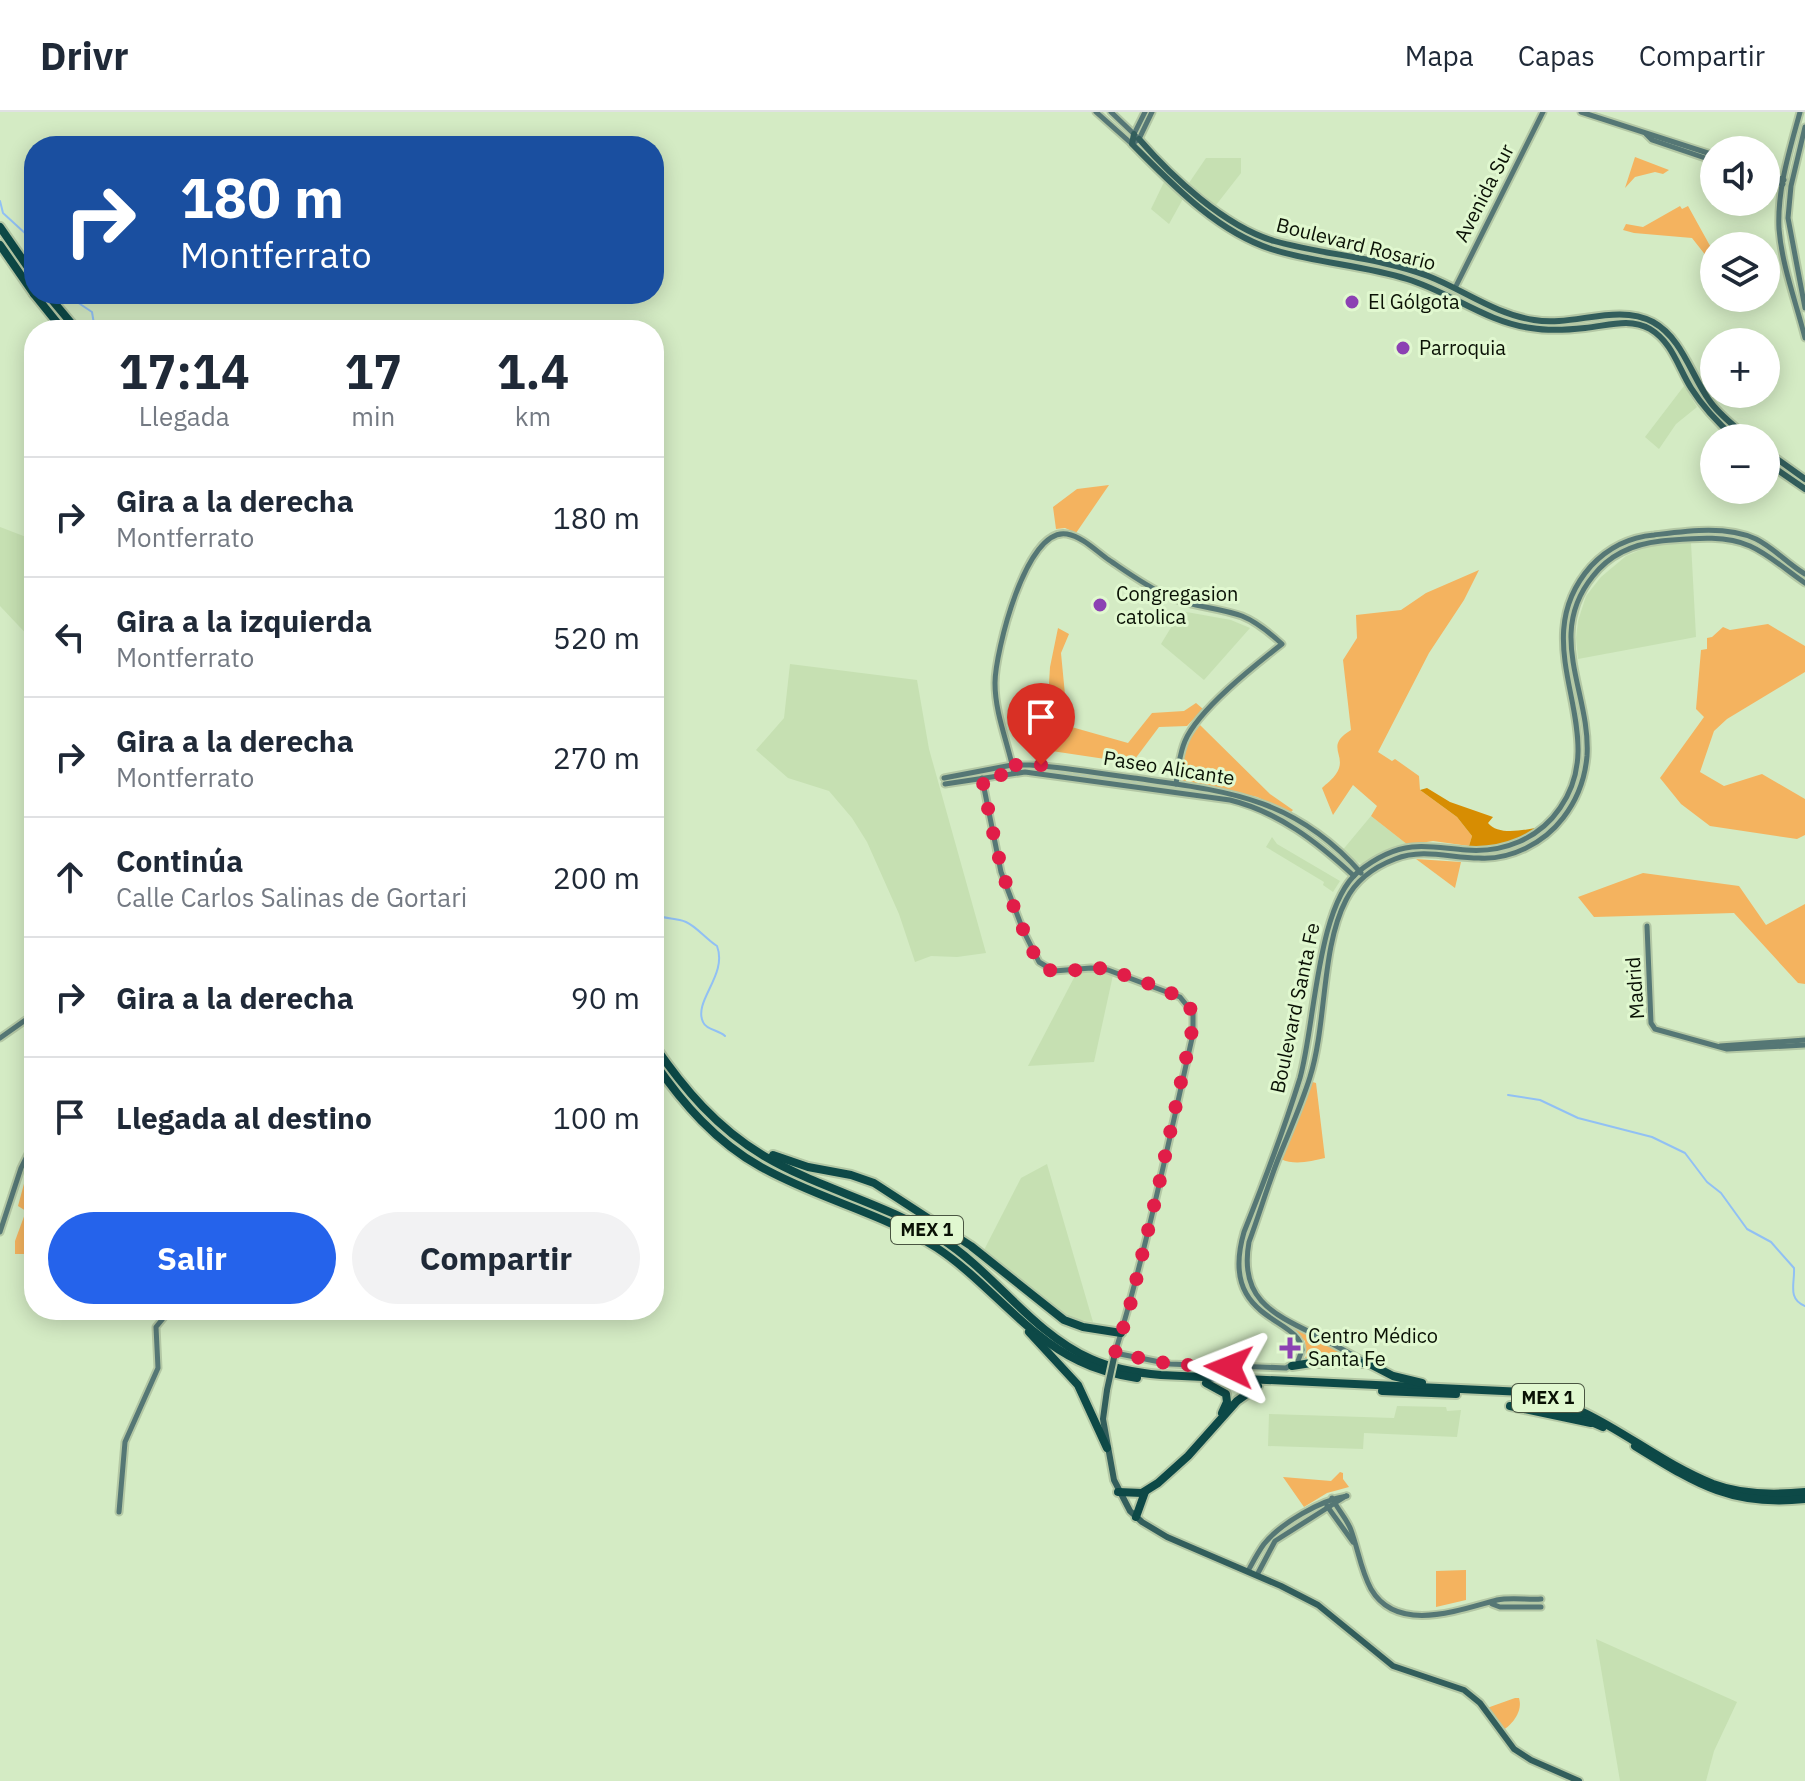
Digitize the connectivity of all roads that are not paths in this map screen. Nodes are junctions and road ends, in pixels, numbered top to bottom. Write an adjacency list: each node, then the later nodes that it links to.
1 (1096, 112): 10 (street)
2 (1111, 112): 9 (street)
3 (1145, 112): 9 (street)
4 (1152, 112): 9 (street)
5 (1543, 112): 22 (street, Avenida Sur)
6 (1581, 112): 11 (street)
7 (1800, 112): 14 (street)
8 (1805, 127): 25 (street)
9 (1137, 136): 10 (main road); 15 (main road, Boulevard Rosario)
10 (1132, 144): 15 (main road, Boulevard Rosario)
11 (1700, 154)
12 (1780, 180): 14 (street)
13 (1780, 181): 14 (street)
14 (1783, 182): 28 (street)
15 (1226, 222): 19 (main road, Boulevard Rosario); 20 (main road, Boulevard Rosario)
16 (0, 227): 18 (highway)
17 (0, 245): 21 (highway)
18 (24, 262)
19 (1403, 268): 20 (main road); 22 (main road, Boulevard Rosario)
20 (1400, 277): 29 (main road, Boulevard Rosario)
21 (24, 280)
22 (1455, 288): 30 (main road, Boulevard Rosario)
23 (42, 304): 26 (highway)
24 (55, 304): 27 (highway)
25 (1805, 308)
26 (55, 320)
27 (69, 320)
28 (1804, 333)
29 (1722, 424)
30 (1733, 424)
31 (1780, 461): 33 (main road)
32 (1780, 472): 34 (main road)
33 (1805, 479)
34 (1805, 489)
35 (1770, 553): 36 (street); 37 (street); 43 (street)
36 (1805, 574)
37 (1805, 583)
38 (1012, 765): 39 (street); 40 (street, Paseo Alicante); 41 (street, Paseo Alicante); 41 (street)
39 (1014, 773): 40 (street, Paseo Alicante); 42 (street, Paseo Alicante)
40 (982, 778): 55 (street)
41 (1176, 784): 42 (street, Paseo Alicante)
42 (1295, 823): 43 (street, Paseo Alicante)
43 (1359, 876): 57 (street, Boulevard Santa Fe); 59 (street, Boulevard Santa Fe)
44 (1647, 926): 47 (street, Madrid)
45 (24, 1021): 46 (street)
46 (0, 1038)
47 (1805, 1042)
48 (664, 1058): 50 (highway, MEX 1)
49 (664, 1076): 53 (highway, MEX 1)
50 (749, 1146): 55 (highway); 60 (highway, MEX 1)
51 (24, 1162): 52 (street)
52 (0, 1232)
53 (1020, 1318): 61 (highway, MEX 1); 67 (highway)
54 (162, 1320): 75 (street)
55 (1121, 1333): 56 (street)
56 (1115, 1353): 58 (street); 67 (main road, bridge)
57 (1368, 1363): 59 (highway); 63 (highway)
58 (1195, 1365): 59 (street); 60 (highway)
59 (1292, 1366)
60 (1248, 1380): 63 (highway, MEX 1)
61 (1206, 1383): 62 (highway, MEX 1); 65 (highway)
62 (1258, 1386): 65 (highway); 66 (highway, MEX 1)
63 (1442, 1387): 70 (highway, MEX 1)
64 (1510, 1406): 66 (highway)
65 (1217, 1421): 69 (highway)
66 (1596, 1423): 72 (highway, MEX 1)
67 (1107, 1448): 68 (main road)
68 (1118, 1492): 69 (highway); 76 (main road)
69 (1145, 1492): 76 (highway)
70 (1805, 1492)
71 (1332, 1498): 73 (street); 74 (street); 74 (street)
72 (1805, 1499)
73 (1327, 1504): 74 (street); 77 (street); 78 (street); 79 (street)
74 (1335, 1505): 77 (street)
75 (119, 1512)
76 (1136, 1517): 78 (main road)
77 (1353, 1542): 81 (street)
78 (1248, 1571): 79 (main road)
79 (1257, 1575): 83 (main road)
80 (1541, 1599): 81 (street)
81 (1491, 1604): 82 (street)
82 (1541, 1607)
83 (1576, 1780)

